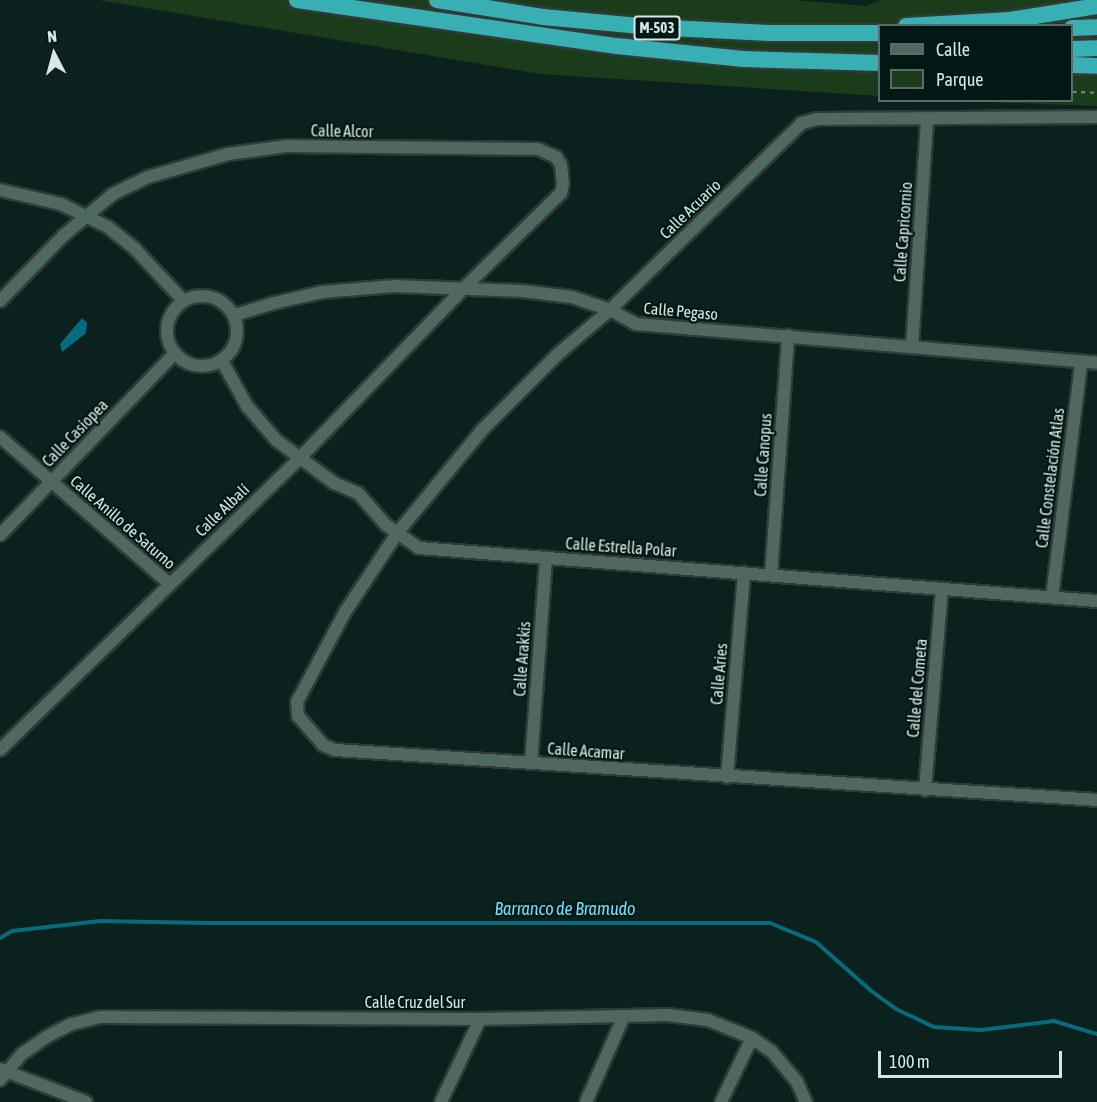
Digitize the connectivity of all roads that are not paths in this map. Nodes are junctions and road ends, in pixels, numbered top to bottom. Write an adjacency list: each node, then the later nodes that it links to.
1 (297, 0): 10 (highway, M-503)
2 (437, 0): 8 (highway, M-503)
3 (1097, 6): 4 (highway)
4 (941, 24)
5 (878, 27): 8 (highway, M-503)
6 (1073, 27): 7 (highway)
7 (1097, 27)
8 (769, 33): 9 (highway, M-503)
9 (878, 33)
10 (617, 46): 13 (highway, M-503); 14 (highway, M-503)
11 (1097, 48): 12 (highway)
12 (1073, 49)
13 (878, 56)
14 (878, 63)
15 (1073, 65): 16 (highway)
16 (1097, 66)
17 (1097, 117): 18 (street, Calle Acuario)
18 (927, 119): 24 (street, Calle Acuario); 27 (street, Calle Capricornio)
19 (0, 190): 20 (street)
20 (87, 215): 21 (street, Calle Alcor); 22 (street); 23 (street, Calle Alcor)
21 (463, 289): 24 (street, Calle Pegaso); 25 (street, Calle Pegaso); 33 (street, Calle Albalí)
22 (182, 299): 25 (street); 28 (street)
23 (0, 301)
24 (610, 310): 26 (street, Calle Pegaso); 35 (street, Calle Acuario)
25 (235, 315): 29 (street)
26 (788, 336): 27 (street, Calle Pegaso); 39 (street, Calle Canopus)
27 (912, 347): 30 (street, Calle Pegaso)
28 (174, 354): 29 (street); 34 (street, Calle Casiopea)
29 (222, 362): 33 (street, Calle Estrella Polar)
30 (1081, 363): 31 (street, Calle Pegaso); 42 (street, Calle Constelación Atlas)
31 (1097, 363)
32 (0, 437): 34 (street, Calle Anillo de Saturno)
33 (299, 459): 35 (street, Calle Estrella Polar); 40 (street, Calle Albalí)
34 (52, 482): 36 (street, Calle Casiopea); 40 (street, Calle Anillo de Saturno)
35 (398, 532): 37 (street, Calle Estrella Polar); 45 (street, Calle Acamar)
36 (0, 535)
37 (546, 558): 38 (street, Calle Estrella Polar); 45 (street, Calle Arakkis)
38 (744, 573): 39 (street, Calle Estrella Polar); 46 (street, Calle Aries)
39 (771, 575): 41 (street, Calle Estrella Polar)
40 (170, 584): 44 (street, Calle Albalí)
41 (942, 589): 42 (street, Calle Estrella Polar); 47 (street, Calle del Cometa)
42 (1052, 597): 43 (street, Calle Estrella Polar)
43 (1097, 601)
44 (0, 750)
45 (531, 764): 46 (street, Calle Acamar)
46 (727, 777): 47 (street, Calle Acamar)
47 (925, 790): 48 (street, Calle Acamar)
48 (1097, 801)
49 (624, 1016): 50 (street, Calle Cruz del Sur); 51 (street, Calle Cruz del Sur); 55 (street)
50 (480, 1019): 52 (street, Calle Cruz del Sur); 54 (street)
51 (752, 1038): 56 (street); 57 (street, Calle Cruz del Sur)
52 (2, 1074): 53 (street)
53 (86, 1102)
54 (441, 1102)
55 (585, 1102)
56 (721, 1102)
57 (806, 1102)

